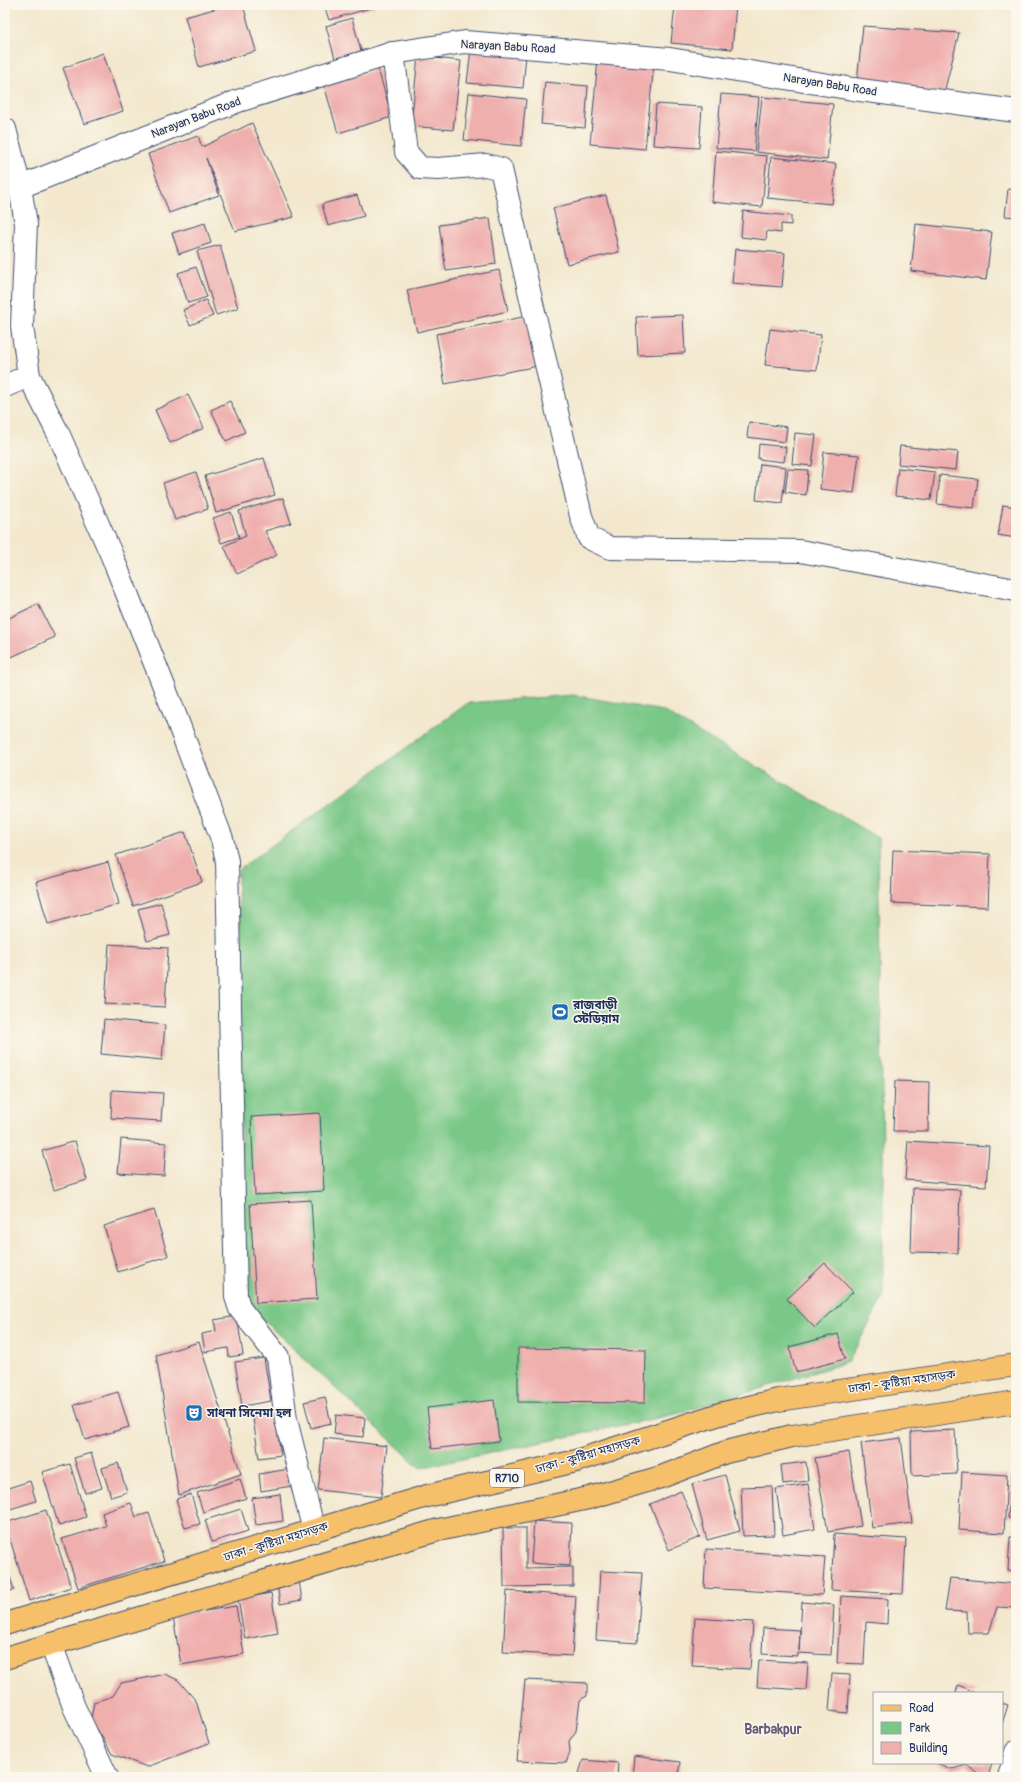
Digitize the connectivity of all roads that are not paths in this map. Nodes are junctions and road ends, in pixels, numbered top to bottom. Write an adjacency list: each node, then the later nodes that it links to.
1 (393, 53): 2 (street, Narayan Babu Road); 4 (street, Narayan Babu Road); 7 (street)
2 (1016, 111)
3 (5, 129): 4 (street)
4 (20, 187): 5 (street)
5 (29, 376): 6 (street); 10 (street)
6 (5, 386)
7 (1016, 590)
8 (1016, 1365): 10 (main road, ঢাকা - কুষ্টিয়া মহাসড়ক / R710)
9 (1016, 1402): 12 (main road)
10 (314, 1531): 11 (main road, ঢাকা - কুষ্টিয়া মহাসড়ক / R710)
11 (5, 1624)
12 (51, 1644): 13 (main road); 15 (street)
13 (5, 1658)
14 (1016, 1752): 16 (street)
15 (107, 1777)
16 (1009, 1777)

